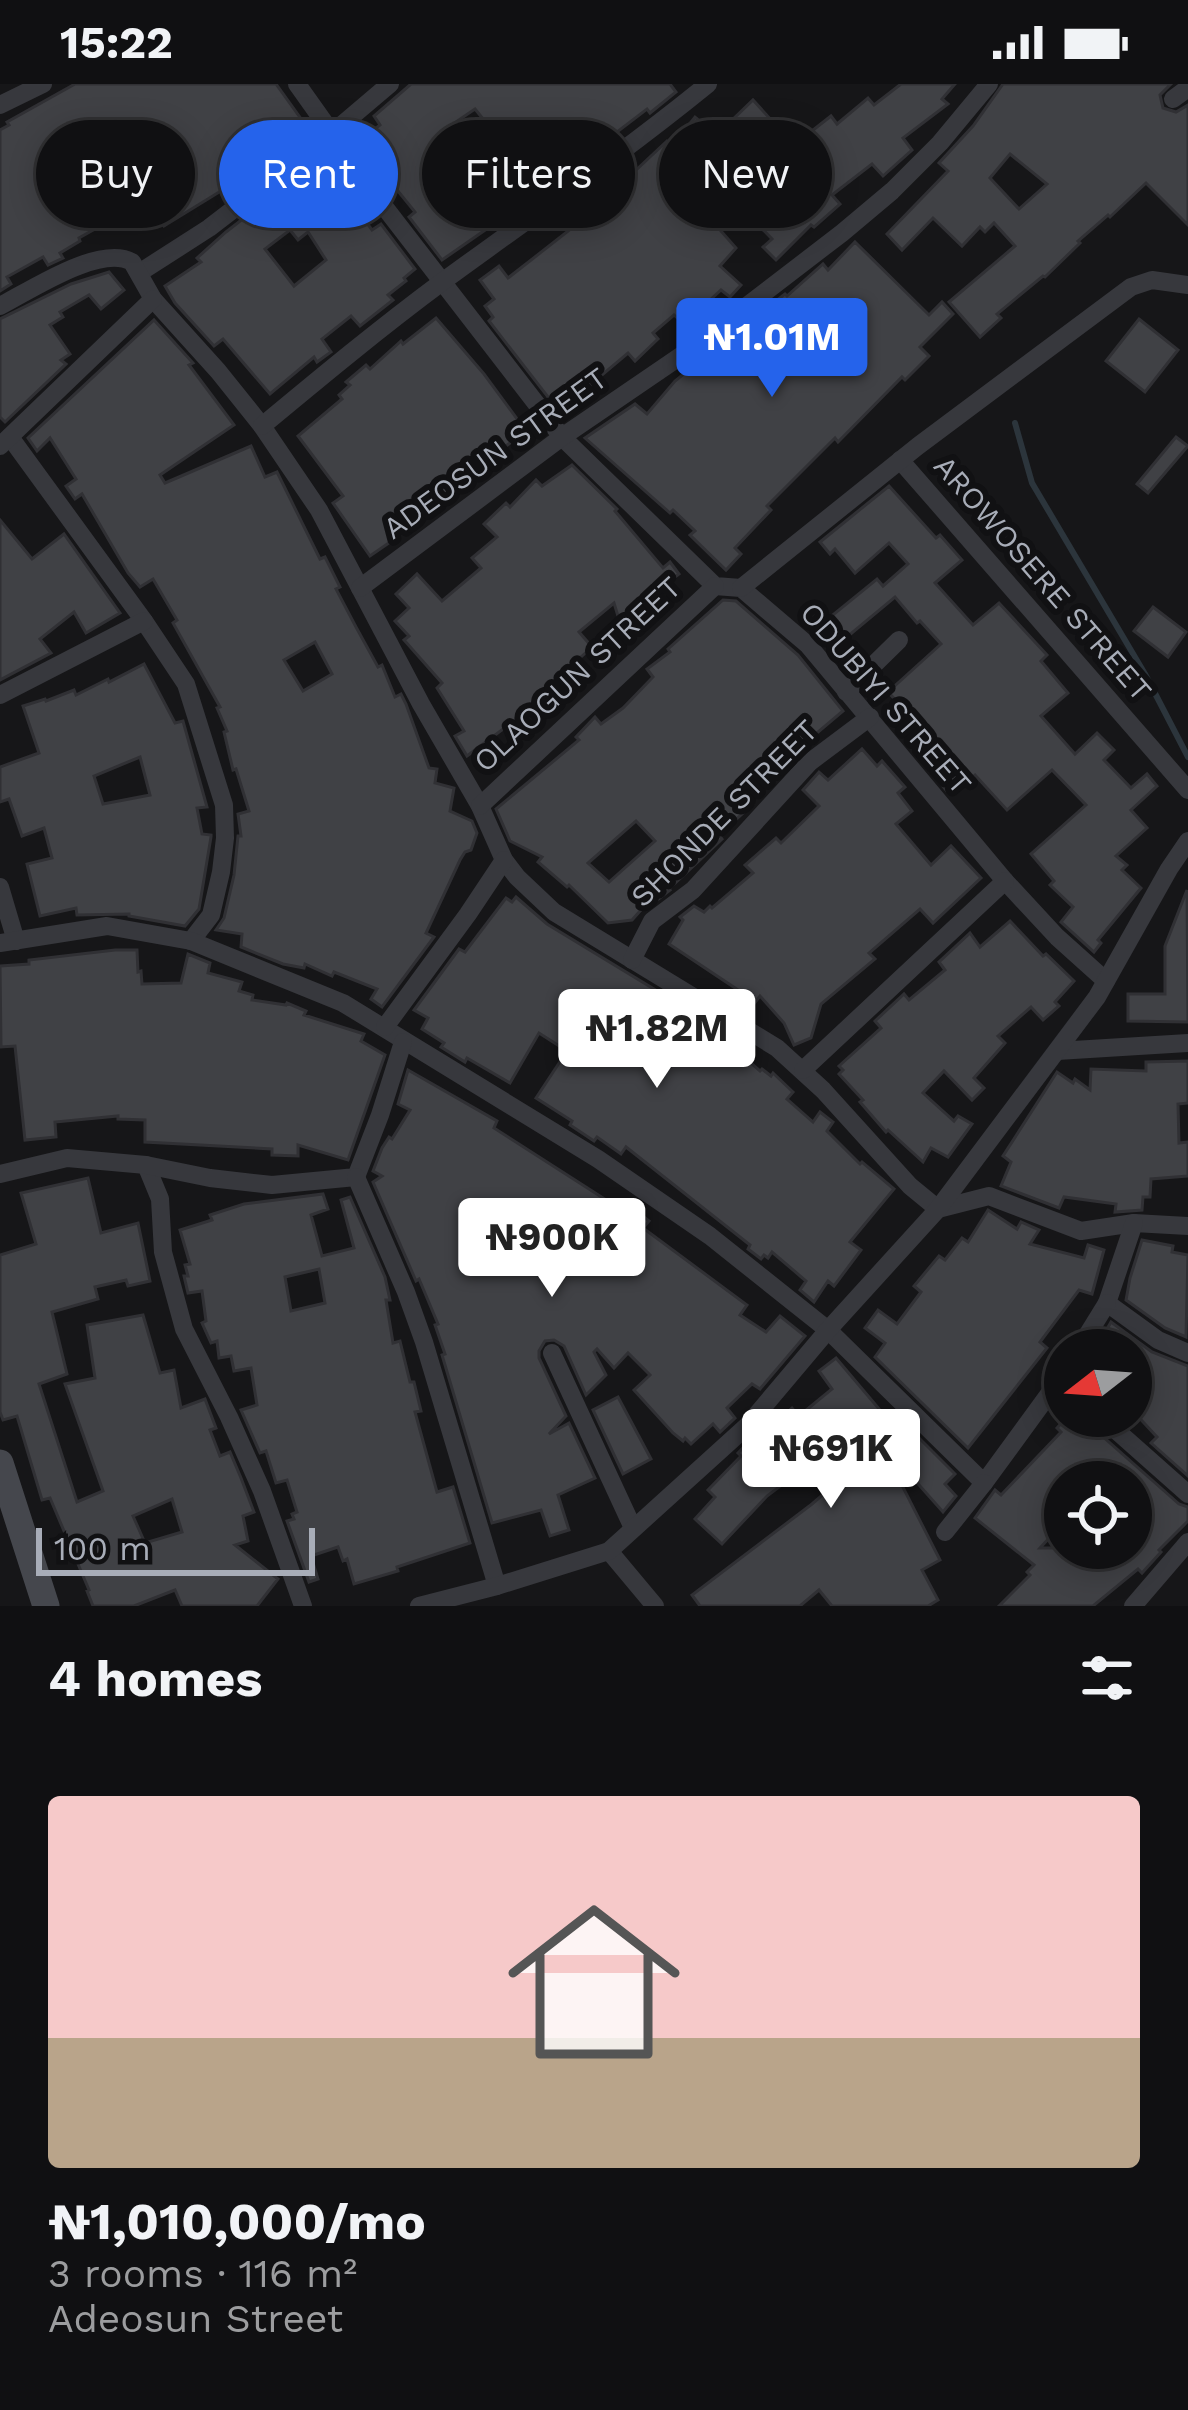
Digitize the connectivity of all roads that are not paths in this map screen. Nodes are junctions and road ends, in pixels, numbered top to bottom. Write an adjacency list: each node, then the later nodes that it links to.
1 (43, 84): 6 (street)
2 (297, 84): 7 (street)
3 (390, 84): 8 (street)
4 (708, 84): 12 (street)
5 (989, 84): 17 (street, ADEOSUN STREET)
6 (0, 105)
7 (321, 120)
8 (348, 120)
9 (219, 220): 11 (street)
10 (398, 223): 12 (street)
11 (140, 273): 14 (street); 15 (street)
12 (442, 282): 16 (street); 17 (street)
13 (1188, 286): 19 (street)
14 (153, 299): 16 (street); 18 (street)
15 (0, 306)
16 (262, 426): 22 (street)
17 (562, 437): 20 (street); 22 (street, ADEOSUN STREET)
18 (5, 442): 23 (street)
19 (900, 460): 21 (street); 28 (street, AROWOSERE STREET)
20 (715, 586): 21 (street); 29 (street, OLAOGUN STREET)
21 (741, 587): 25 (street, ODUBIYI STREET)
22 (359, 588): 29 (street)
23 (144, 620): 26 (street); 34 (street)
24 (899, 640): 25 (street)
25 (846, 692): 27 (street, ODUBIYI STREET)
26 (0, 694)
27 (870, 717): 32 (street, ODUBIYI STREET); 36 (street, SHONDE STREET)
28 (1188, 790)
29 (480, 806): 31 (street)
30 (1188, 842): 37 (street)
31 (503, 860): 36 (street); 38 (street)
32 (1005, 881): 37 (street, ODUBIYI STREET); 42 (street)
33 (0, 887): 35 (street)
34 (190, 941): 35 (street); 38 (street)
35 (8, 942)
36 (632, 960): 42 (street)
37 (1106, 981): 41 (street)
38 (385, 1027): 39 (street)
39 (404, 1042): 45 (street); 51 (street)
40 (1188, 1043): 41 (street)
41 (1057, 1051): 46 (street)
42 (803, 1070): 46 (street)
43 (146, 1165): 44 (street); 45 (street); 67 (street)
44 (0, 1174)
45 (356, 1177): 64 (street)
46 (938, 1209): 47 (street); 51 (street)
47 (1134, 1223): 48 (street); 49 (street)
48 (1188, 1226)
49 (1107, 1304): 50 (street); 53 (street)
50 (1091, 1329)
51 (828, 1330): 57 (street); 59 (street)
52 (551, 1353): 59 (street)
53 (1188, 1353)
54 (1044, 1404): 57 (street)
55 (1124, 1437): 58 (street)
56 (0, 1463): 66 (main road)
57 (984, 1483): 60 (street)
58 (1188, 1494)
59 (633, 1528): 63 (street)
60 (945, 1532)
61 (3, 1538): 65 (main road)
62 (1188, 1542): 70 (street)
63 (609, 1551): 64 (street); 69 (street)
64 (497, 1586): 68 (street)
65 (26, 1606)
66 (46, 1606)
67 (303, 1606)
68 (418, 1606)
69 (655, 1606)
70 (1133, 1606)

